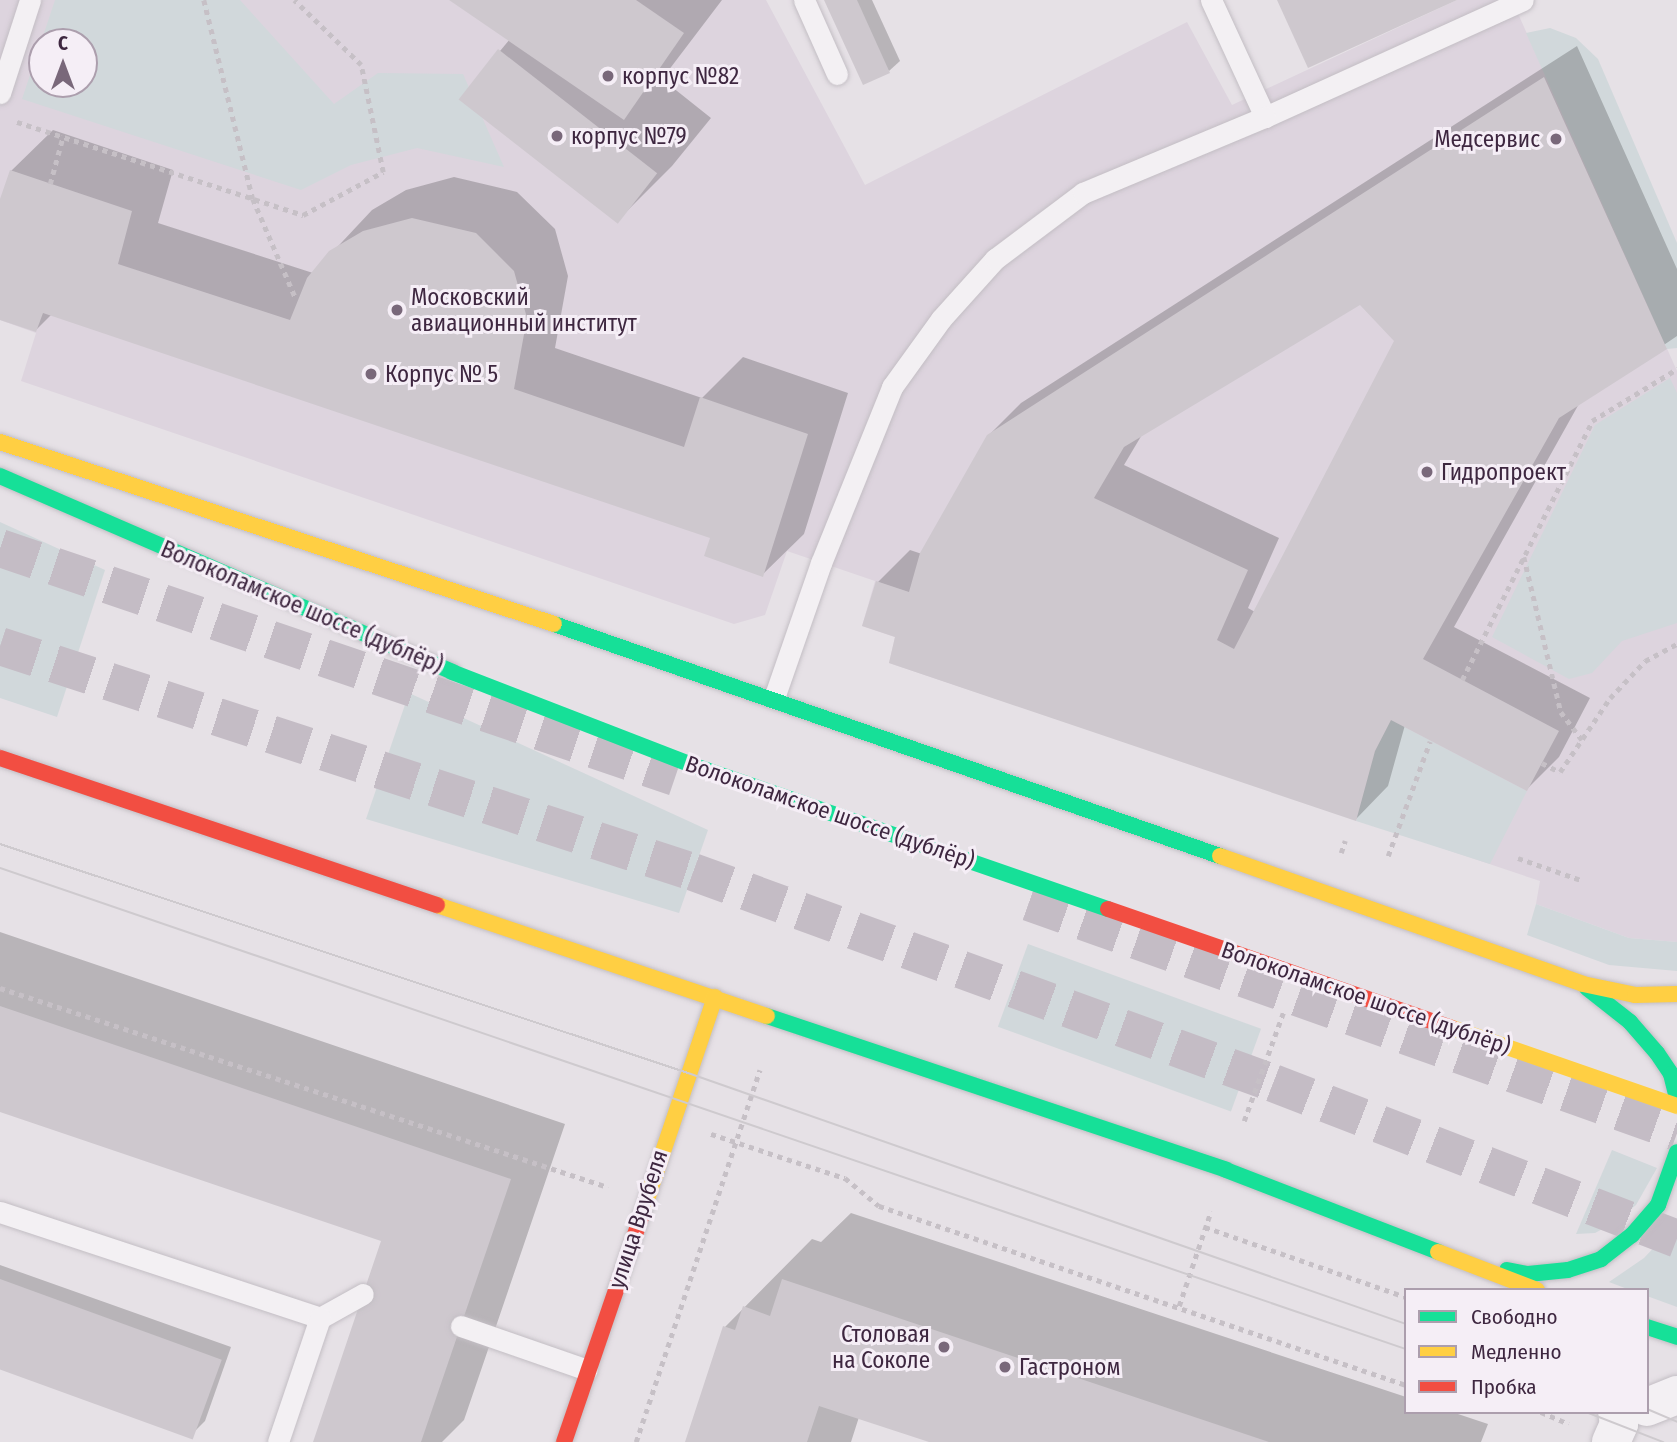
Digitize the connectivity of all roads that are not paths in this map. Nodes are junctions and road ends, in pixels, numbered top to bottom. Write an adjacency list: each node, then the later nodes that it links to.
1 (30, 0): 6 (lane)
2 (804, 0): 5 (lane)
3 (1211, 0): 7 (lane)
4 (1523, 0): 7 (lane)
5 (837, 74)
6 (0, 93)
7 (1265, 117): 10 (lane)
8 (0, 442): 10 (main road)
9 (0, 476): 16 (main road, Волоколамское шоссе (дублёр), bridge)
10 (774, 698): 12 (main road)
11 (0, 758): 14 (main road)
12 (1583, 984): 13 (main road); 15 (main road)
13 (1677, 993)
14 (715, 997): 19 (main road); 26 (main road, улица Врубеля)
15 (1677, 1098)
16 (1677, 1106)
17 (1677, 1152): 19 (main road)
18 (0, 1212): 22 (lane)
19 (1471, 1263): 20 (main road)
20 (1532, 1288)
21 (363, 1294): 22 (lane)
22 (320, 1318): 29 (lane)
23 (461, 1326): 26 (lane)
24 (1649, 1328): 25 (main road)
25 (1677, 1337)
26 (587, 1370): 30 (main road, улица Врубеля)
27 (1677, 1395): 28 (street)
28 (1649, 1408)
29 (278, 1442)
30 (564, 1442)

